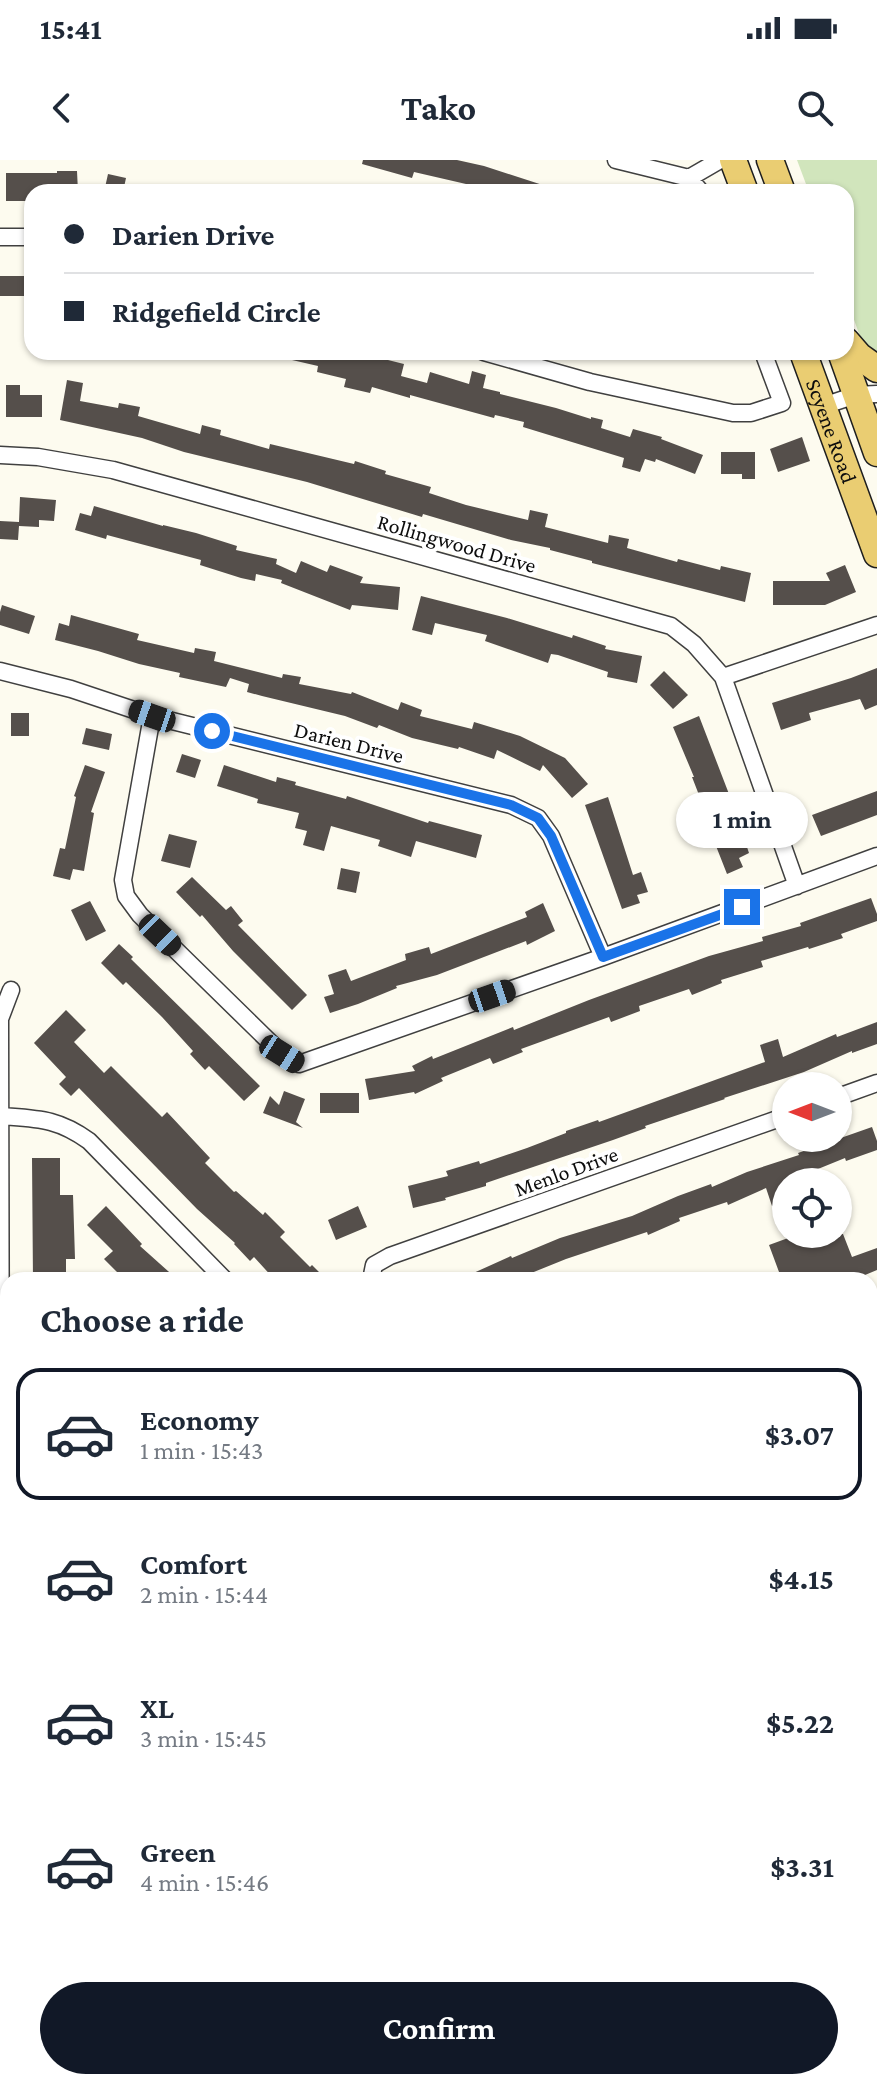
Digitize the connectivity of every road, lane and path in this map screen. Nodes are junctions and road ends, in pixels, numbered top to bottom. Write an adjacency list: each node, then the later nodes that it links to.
1 (616, 160): 5 (street)
2 (720, 160): 5 (street)
3 (733, 160): 7 (main road)
4 (770, 160): 8 (main road)
5 (689, 178): 6 (street)
6 (694, 184)
7 (742, 184)
8 (779, 184)
9 (0, 237): 10 (street)
10 (24, 237)
11 (854, 350): 16 (main road)
12 (512, 360): 13 (street)
13 (766, 360)
14 (806, 360): 18 (main road, Scyene Road)
15 (846, 360): 17 (main road, Scyene Road)
16 (877, 369)
17 (866, 395): 18 (street); 19 (main road, Scyene Road)
18 (823, 406): 21 (main road, Scyene Road)
19 (877, 453)
20 (0, 455): 24 (street, Rollingwood Drive)
21 (877, 554)
22 (877, 625): 24 (street)
23 (0, 671): 25 (street, Darien Drive)
24 (723, 677): 27 (street)
25 (152, 716): 28 (street, Darien Drive); 28 (street)
26 (877, 856): 27 (street)
27 (797, 886): 28 (street)
28 (603, 957)
29 (11, 990): 32 (street)
30 (877, 1083): 31 (street)
31 (852, 1092)
32 (0, 1116): 34 (street); 35 (street)
33 (772, 1121): 36 (street, Menlo Drive)
34 (2, 1272)
35 (217, 1272)
36 (372, 1272)

